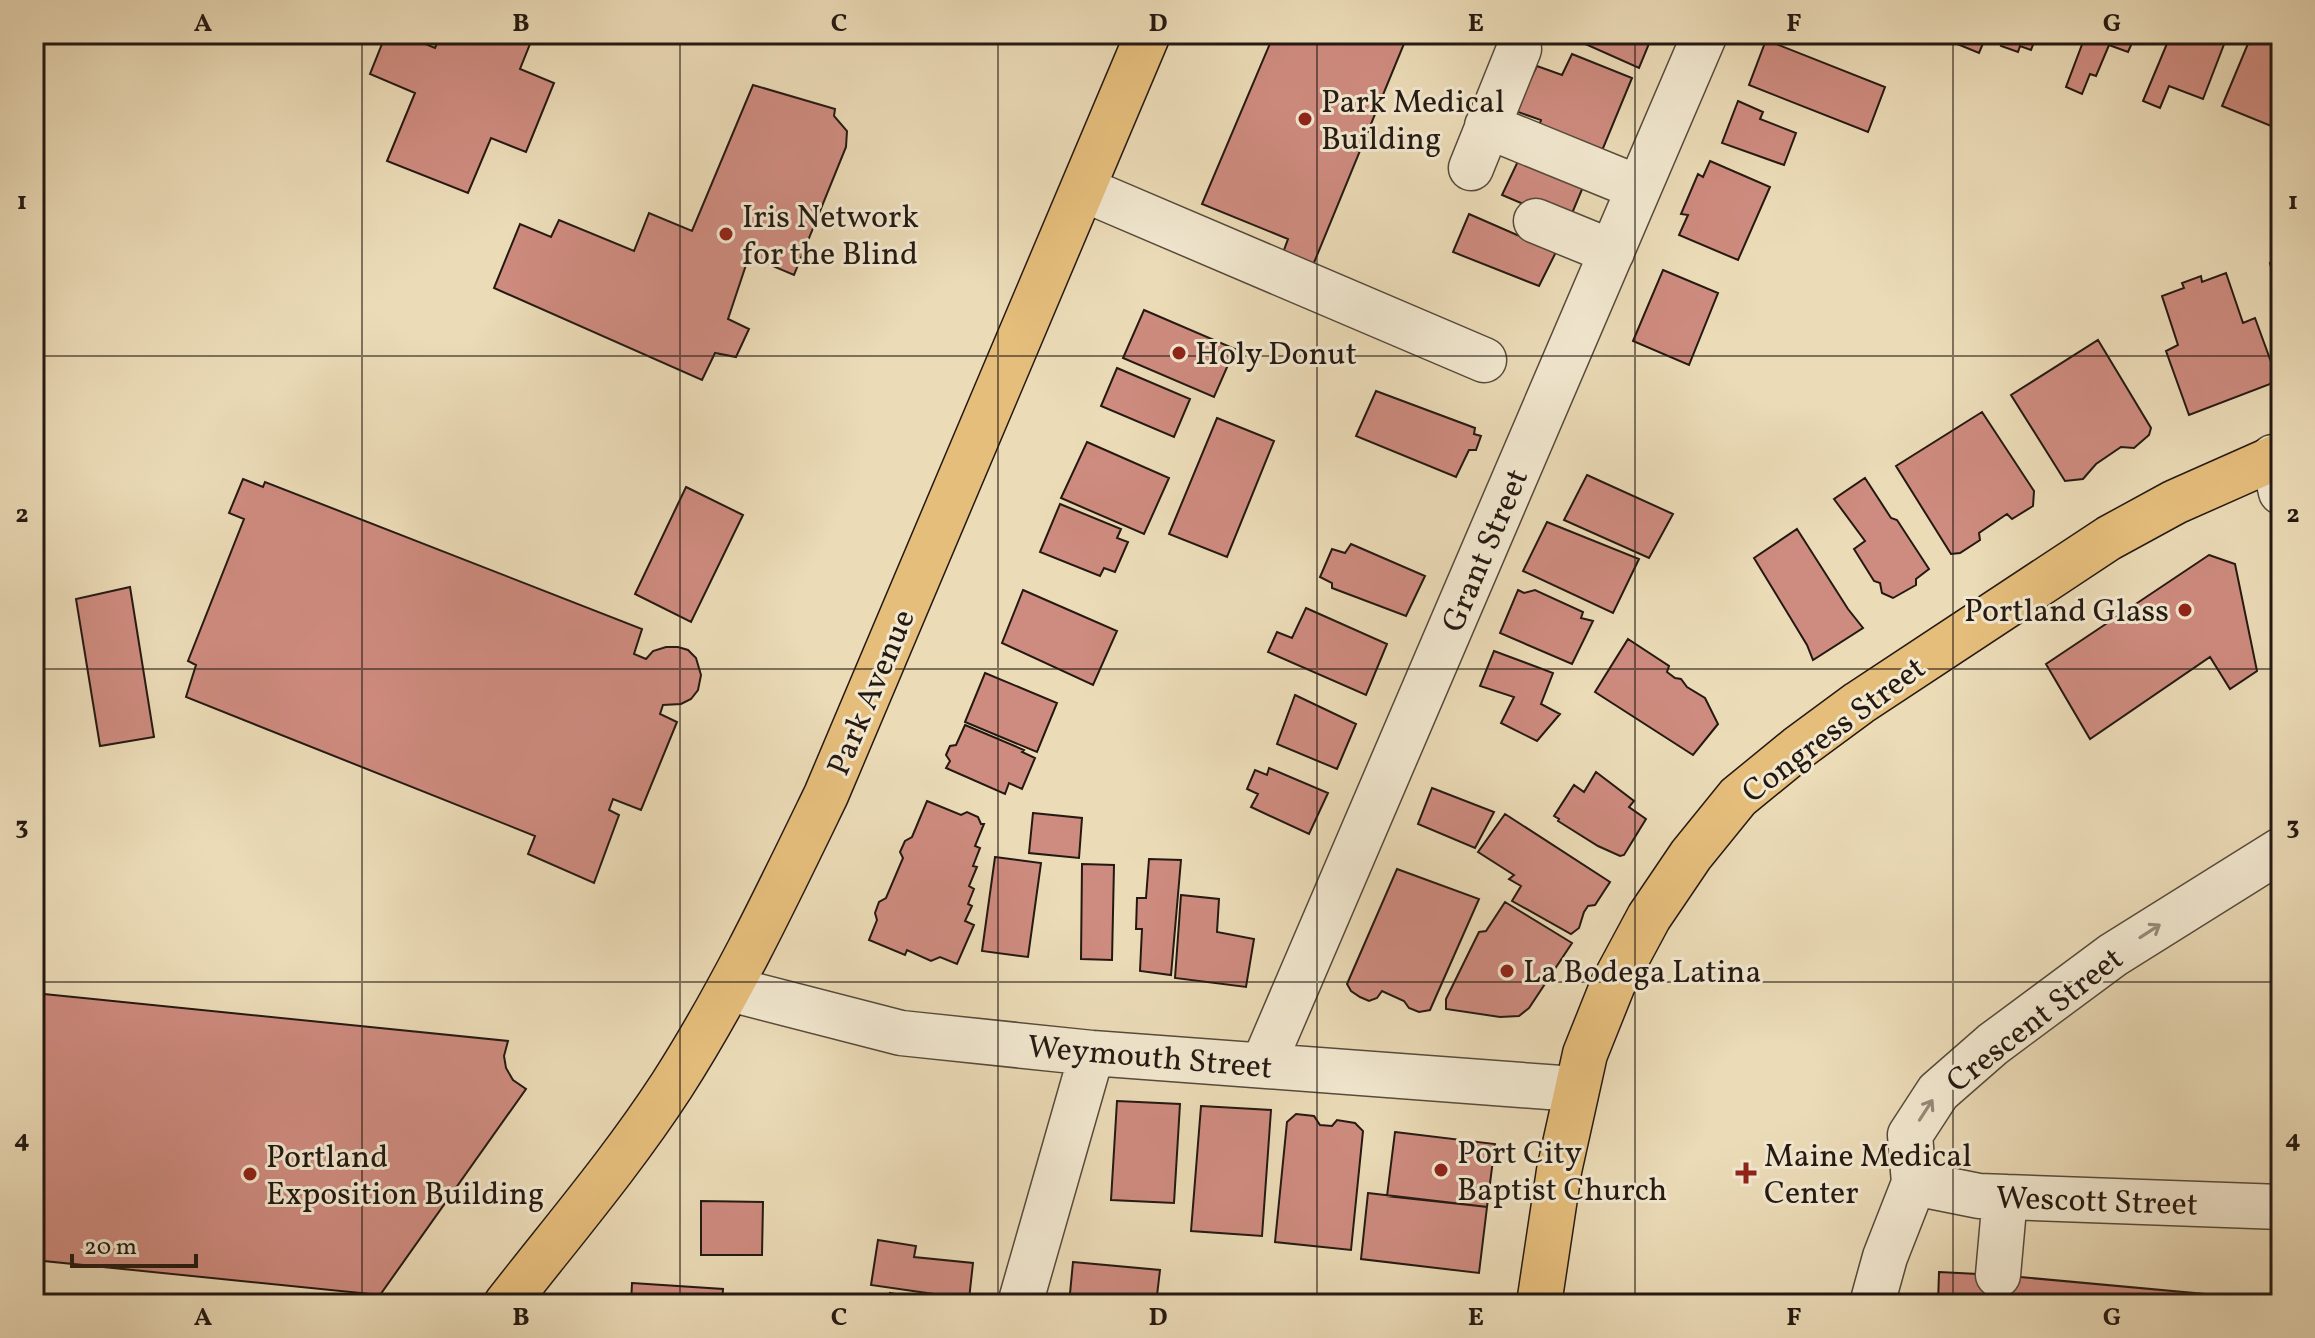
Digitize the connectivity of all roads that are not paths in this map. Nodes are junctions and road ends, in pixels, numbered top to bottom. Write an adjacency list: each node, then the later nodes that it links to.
1 (1148, 34): 7 (main road, Park Avenue)
2 (1705, 34): 6 (street, Grant Street)
3 (1519, 49): 4 (street)
4 (1487, 126): 5 (street); 6 (street)
5 (1471, 168)
6 (1639, 188): 9 (street, Grant Street)
7 (1083, 189): 10 (street); 13 (main road, Park Avenue)
8 (1536, 221): 9 (street)
9 (1612, 252): 15 (street, Grant Street)
10 (1484, 360)
11 (2278, 468): 16 (main road, Congress Street)
12 (2281, 850): 17 (street, Crescent Street, one-way to 12)
13 (730, 989): 14 (street, Weymouth Street); 21 (main road, Park Avenue)
14 (1092, 1053): 15 (street, Weymouth Street); 22 (street)
15 (1263, 1065): 16 (street, Weymouth Street)
16 (1575, 1089): 23 (main road, Congress Street)
17 (1914, 1183): 18 (street, Wescott Street); 24 (street, Crescent Street)
18 (2005, 1197): 19 (street, Wescott Street); 20 (street)
19 (2281, 1207)
20 (1998, 1275)
21 (506, 1304)
22 (1020, 1304)
23 (1539, 1304)
24 (1872, 1304)

